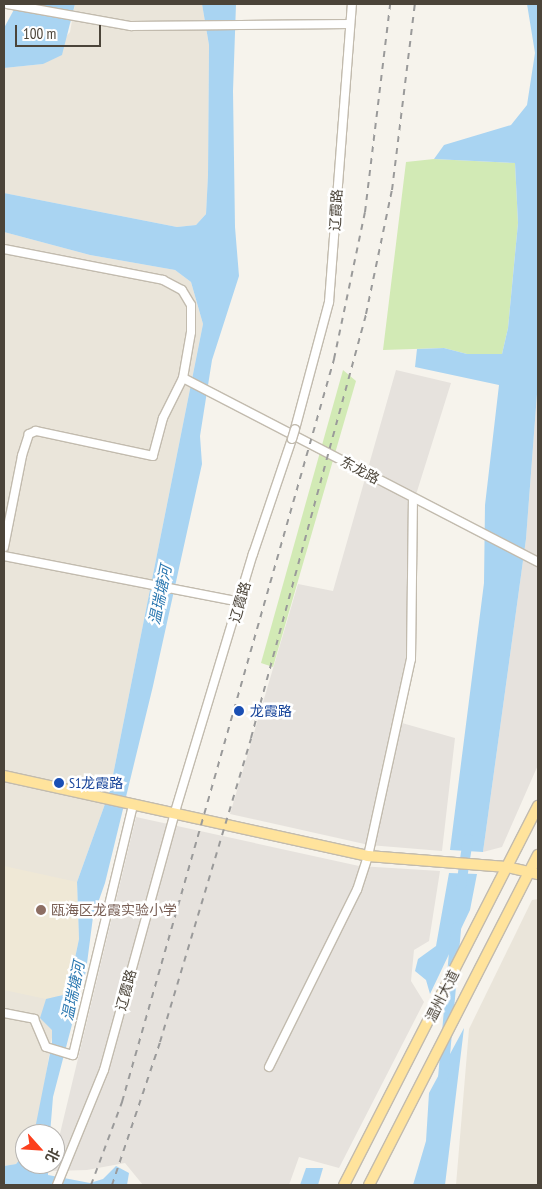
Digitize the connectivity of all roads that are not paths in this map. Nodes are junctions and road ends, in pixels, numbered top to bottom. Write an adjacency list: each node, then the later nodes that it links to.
1 (7, 4): 3 (street)
2 (352, 4): 3 (street, 辽霞路)
3 (350, 24): 10 (street, 辽霞路, bridge)
4 (4, 249): 5 (street)
5 (185, 378): 6 (street, 东龙路); 7 (street)
6 (413, 499): 9 (street, 东龙路); 16 (street)
7 (4, 547): 8 (street)
8 (4, 557): 10 (street)
9 (538, 562)
10 (240, 602): 14 (street, 辽霞路)
11 (4, 776): 12 (main road)
12 (133, 806): 14 (main road); 19 (street)
13 (538, 806): 17 (main road, 温州大道)
14 (174, 815): 16 (main road); 21 (street, 辽霞路)
15 (538, 855): 18 (main road, 温州大道)
16 (368, 856): 17 (main road); 20 (street)
17 (507, 867): 18 (main road); 22 (main road, 温州大道)
18 (534, 873): 23 (main road, 温州大道)
19 (4, 1013)
20 (268, 1067)
21 (57, 1185)
22 (344, 1185)
23 (369, 1185)

